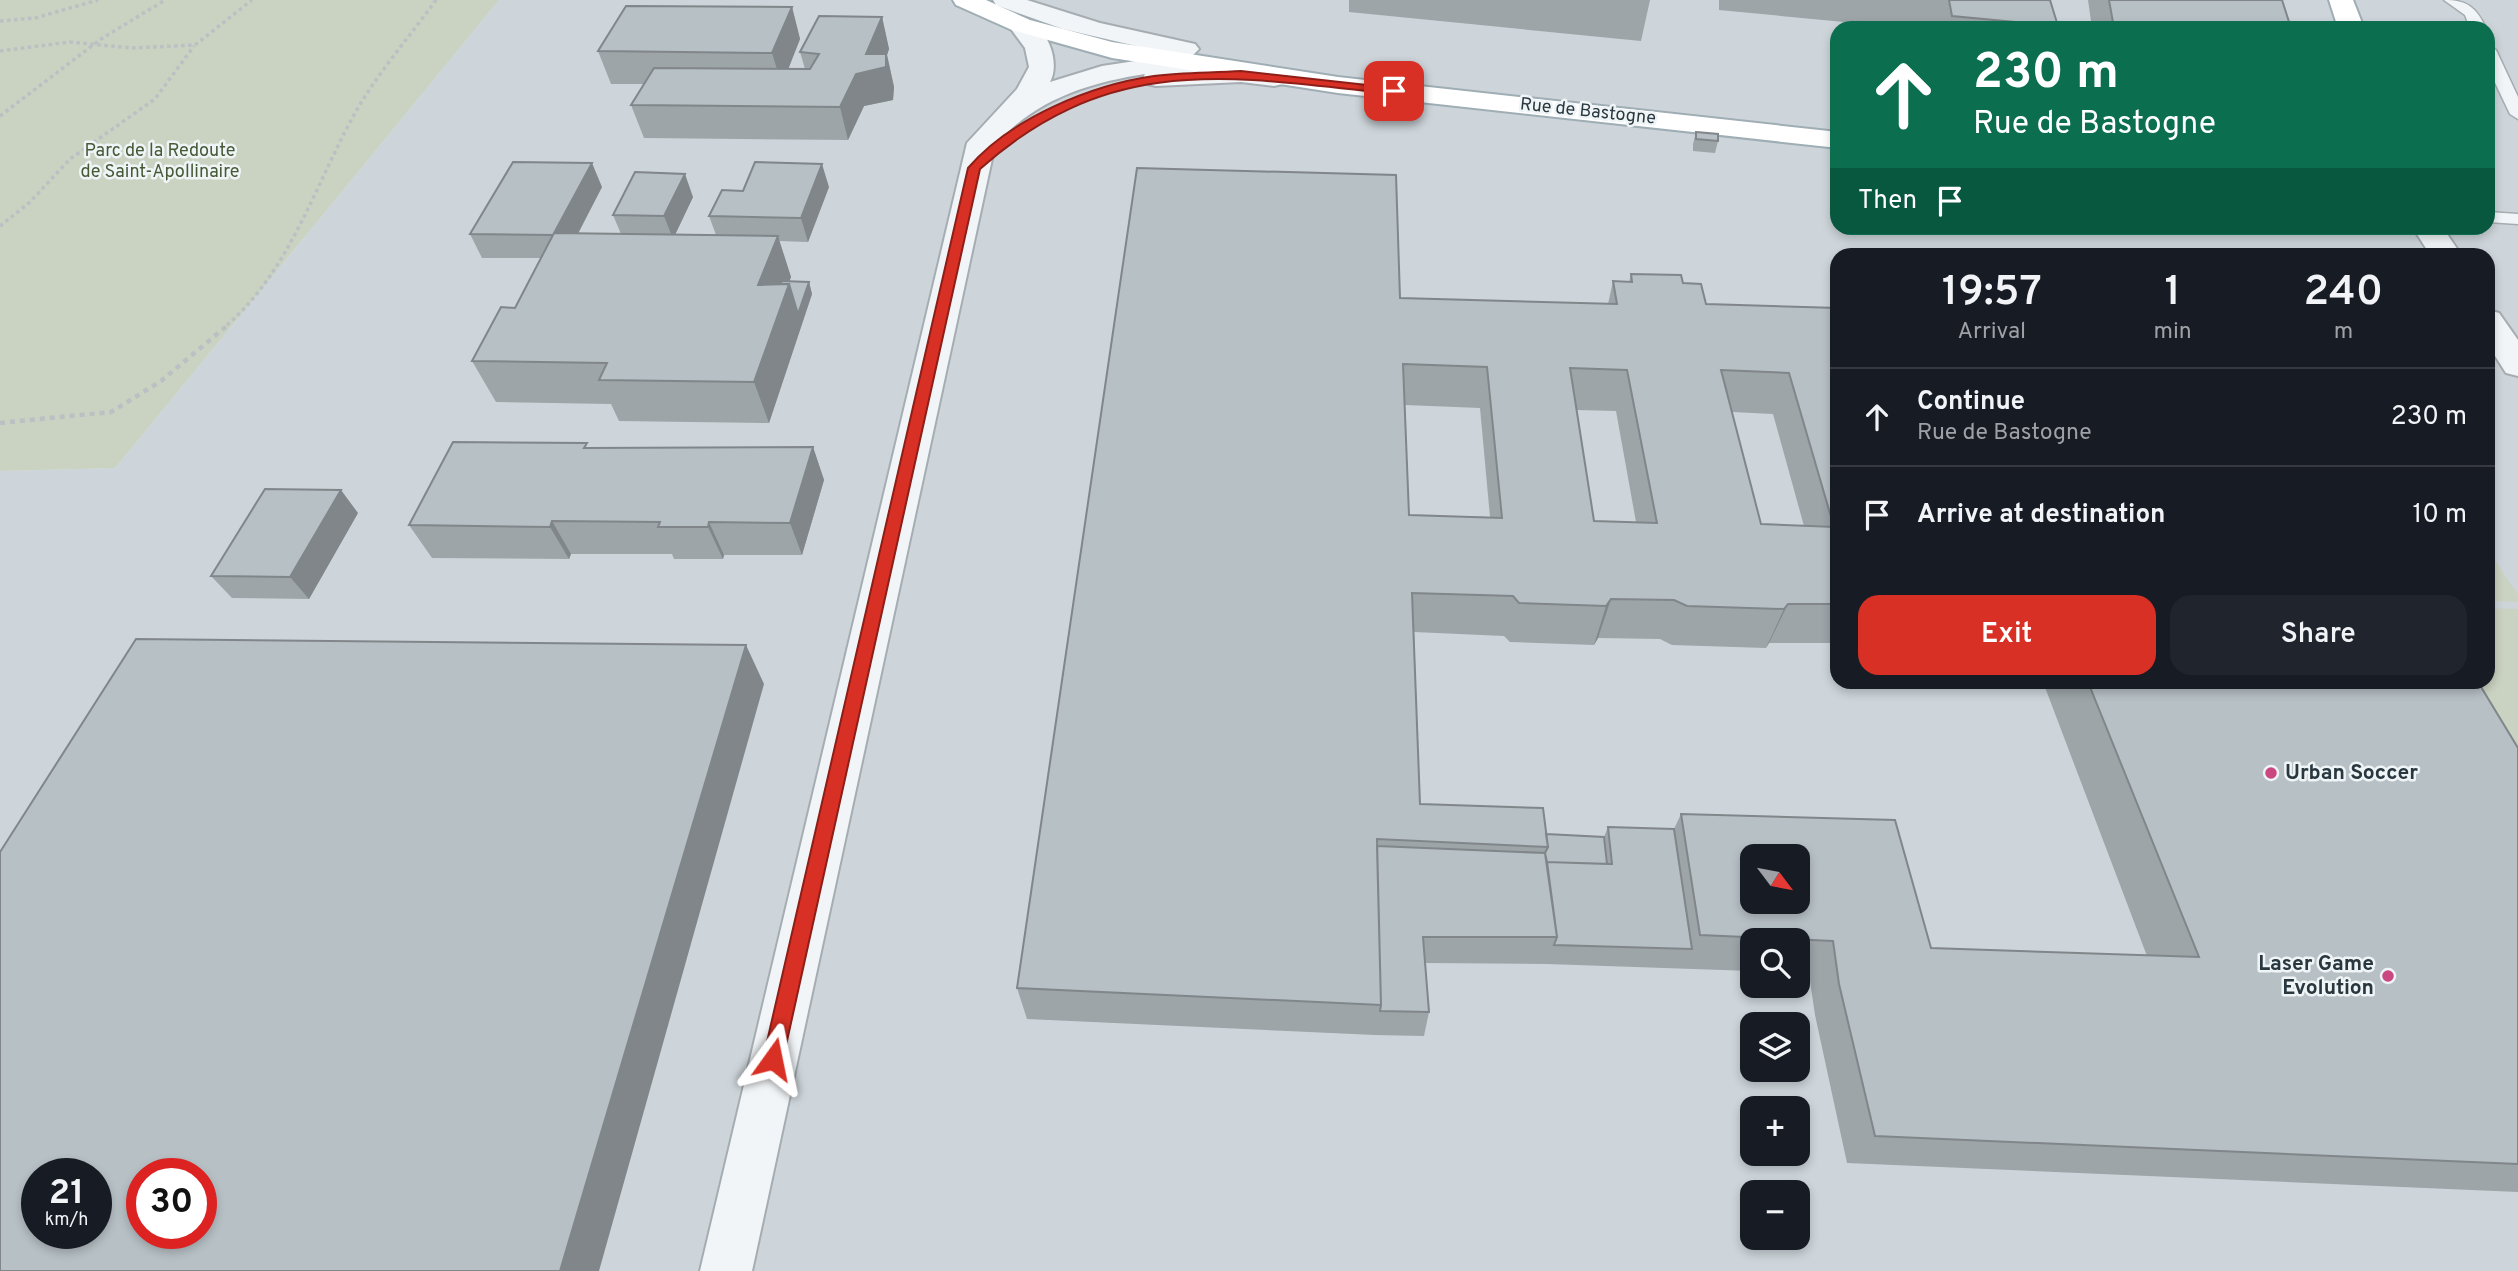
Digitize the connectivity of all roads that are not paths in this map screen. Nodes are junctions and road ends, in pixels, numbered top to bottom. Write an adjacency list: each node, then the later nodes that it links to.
1 (965, 0): 7 (main road, Rue de Bastogne)
2 (1005, 0): 10 (street, Rue de Bastogne)
3 (2340, 0): 5 (main road)
4 (2451, 0): 6 (lane)
5 (2348, 21)
6 (2475, 21)
7 (1021, 25): 8 (main road, Rue de Bastogne); 11 (street)
8 (1186, 61): 10 (main road, Rue de Bastogne); 11 (street)
9 (2495, 65): 12 (lane)
10 (1339, 85): 13 (main road, Rue de Bastogne); 14 (street)
11 (1014, 109): 14 (street)
12 (2518, 114)
13 (1830, 139)
14 (974, 168): 19 (street)
15 (2495, 217): 16 (lane)
16 (2518, 219)
17 (2495, 330): 18 (street)
18 (2518, 365)
19 (726, 1271)

